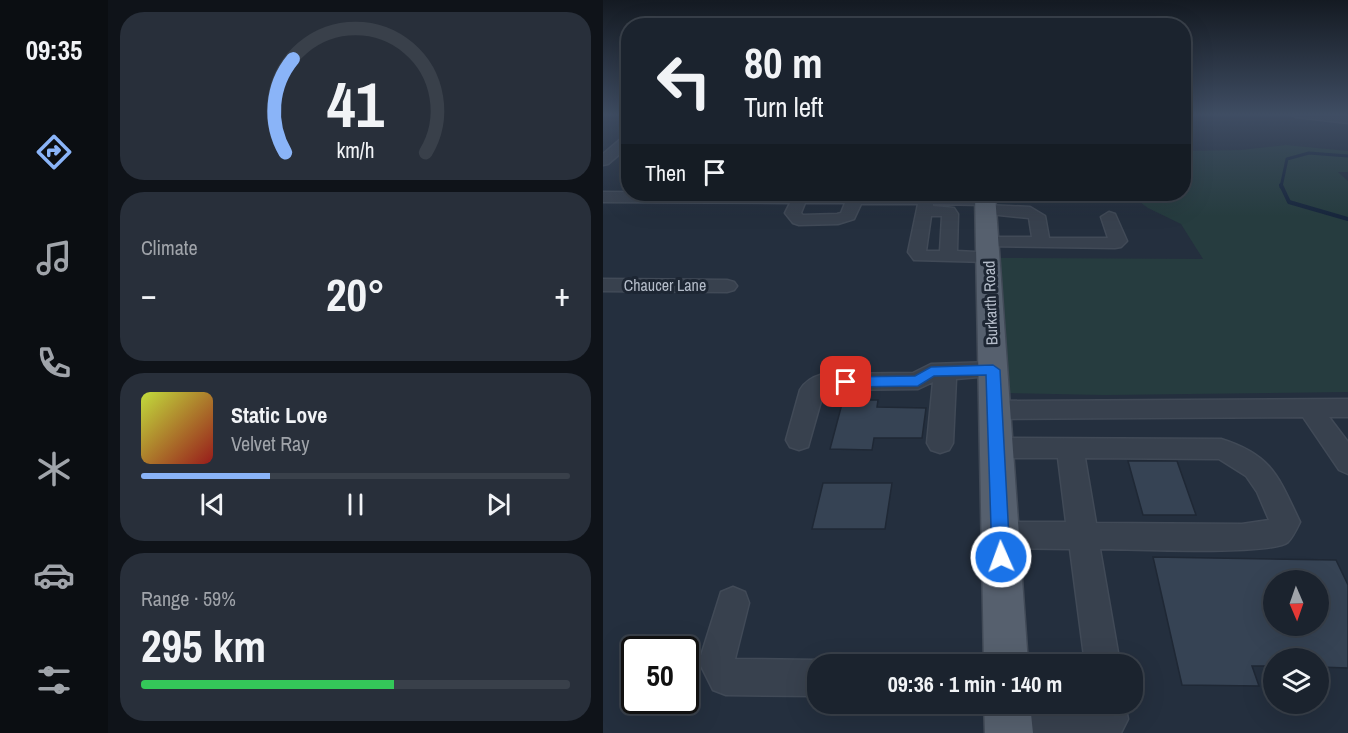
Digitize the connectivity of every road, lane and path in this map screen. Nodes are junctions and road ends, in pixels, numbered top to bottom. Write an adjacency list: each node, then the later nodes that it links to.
1 (619, 148): 2 (street)
2 (603, 161)
3 (603, 197): 4 (street)
4 (621, 197)
5 (799, 201): 6 (street)
6 (854, 201)
7 (885, 201): 11 (street)
8 (974, 201): 11 (street)
9 (986, 201): 14 (main road, Burkarth Road)
10 (990, 201): 13 (street)
11 (925, 205): 15 (street); 15 (street)
12 (1109, 218): 13 (street)
13 (1035, 243): 14 (street)
14 (988, 250): 15 (street); 18 (main road, Burkarth Road)
15 (948, 257)
16 (603, 285): 17 (street, Chaucer Lane)
17 (727, 286)
18 (993, 370): 19 (street); 22 (main road, Burkarth Road)
19 (945, 371): 23 (street); 24 (street)
20 (1310, 408): 21 (street); 22 (street); 27 (street)
21 (1348, 408)
22 (995, 410): 25 (main road, Burkarth Road)
23 (799, 440)
24 (940, 443)
25 (997, 448): 26 (street); 28 (main road, Burkarth Road)
26 (1070, 448): 29 (street); 29 (street)
27 (1348, 463)
28 (1000, 535): 29 (street); 31 (main road, Burkarth Road)
29 (1083, 536): 32 (street)
30 (733, 603): 33 (street)
31 (1006, 654)
32 (1101, 654)
33 (807, 678)
34 (1108, 714): 35 (street)
35 (1008, 718)

